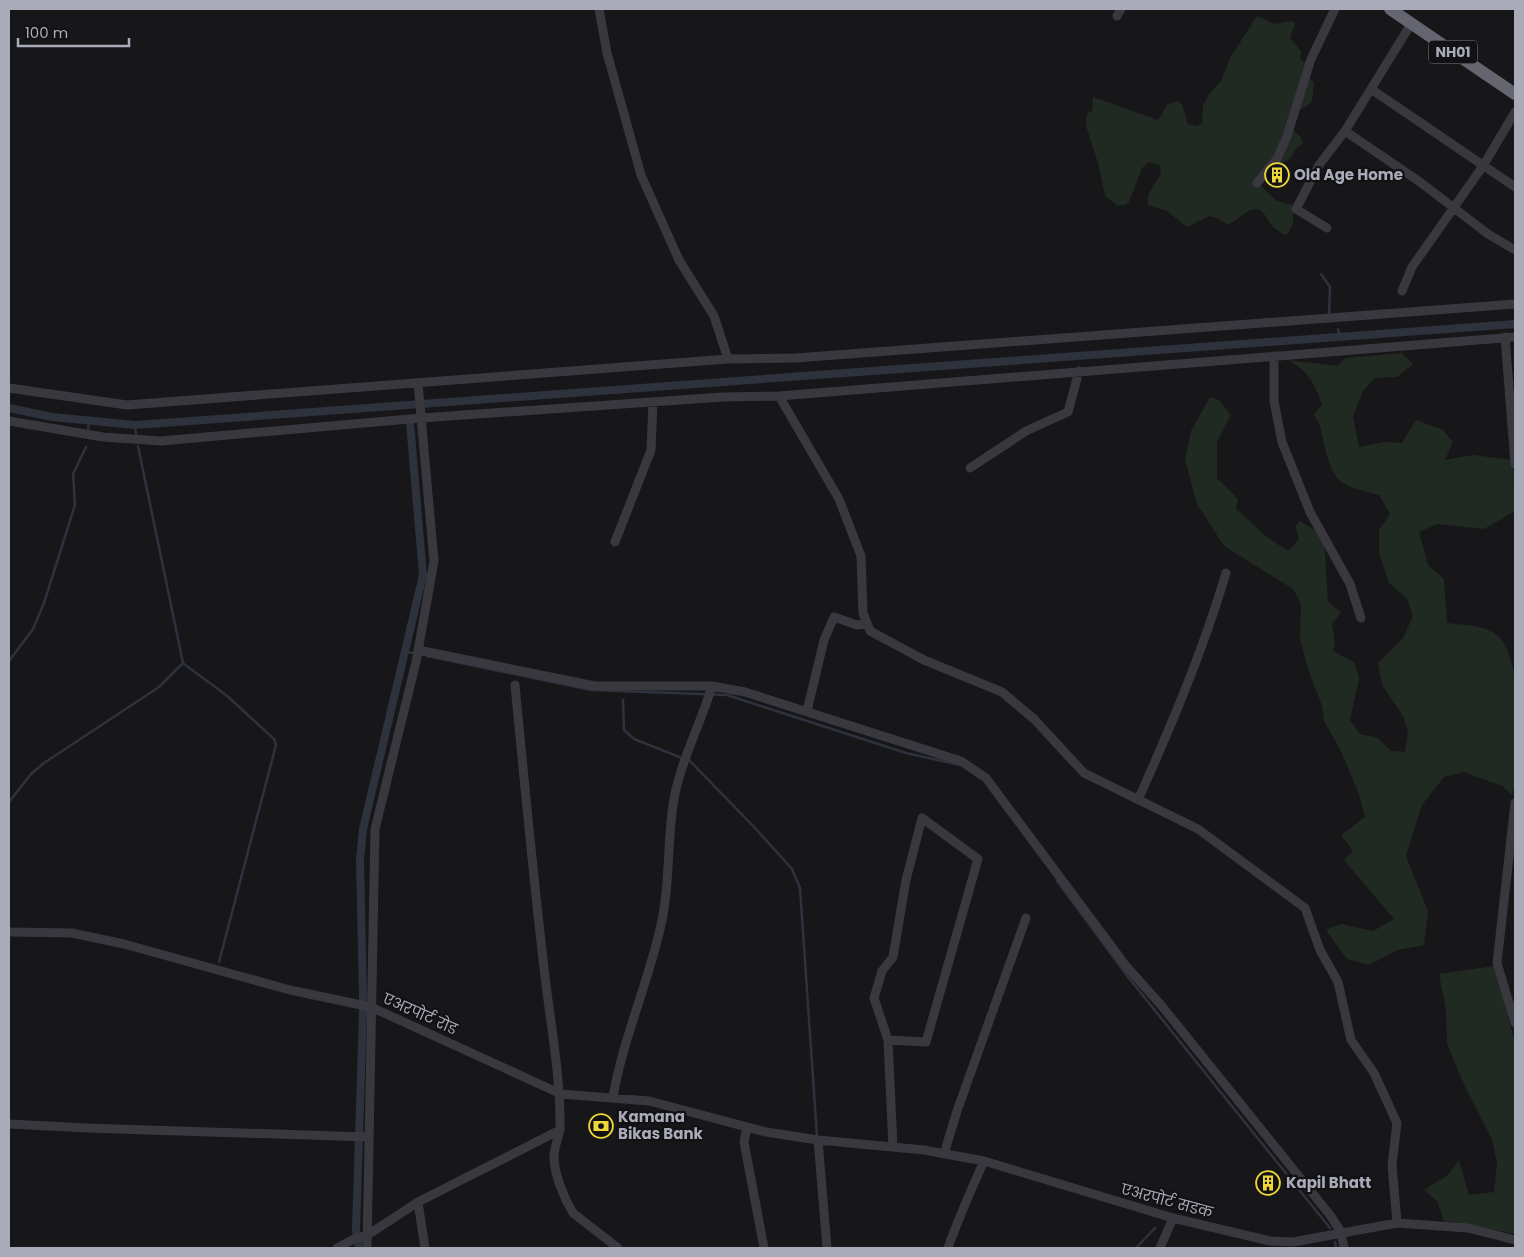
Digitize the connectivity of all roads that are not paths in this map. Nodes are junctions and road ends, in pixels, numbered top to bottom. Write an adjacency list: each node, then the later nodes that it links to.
1 (599, 9): 20 (street)
2 (1335, 9): 10 (street)
3 (1390, 9): 4 (highway, NH01)
4 (1411, 24): 5 (street); 6 (highway, NH01)
5 (1370, 89): 8 (street); 9 (street)
6 (1515, 94)
7 (1515, 112): 9 (street)
8 (1345, 131): 12 (street); 13 (street)
9 (1483, 166): 11 (street); 12 (street)
10 (1257, 183)
11 (1515, 188)
12 (1455, 207): 14 (street); 15 (street)
13 (1327, 228)
14 (1515, 250)
15 (1402, 291)
16 (1515, 304): 20 (street)
17 (1505, 337): 18 (street); 19 (street); 28 (street)
18 (1515, 337)
19 (1274, 356): 21 (street); 32 (street)
20 (728, 359): 22 (street)
21 (1079, 371): 24 (street); 29 (street)
22 (418, 387): 23 (street); 26 (street)
23 (9, 388)
24 (779, 396): 25 (street); 33 (street)
25 (654, 402): 26 (street); 30 (street)
26 (421, 418): 27 (street); 34 (street)
27 (9, 421)
28 (1515, 464)
29 (970, 468)
30 (615, 542)
31 (1226, 573): 38 (street)
32 (1361, 618)
33 (867, 623): 37 (street); 38 (street)
34 (417, 655): 36 (street); 42 (street)
35 (515, 685): 45 (street)
36 (712, 686): 37 (street); 46 (street)
37 (807, 712): 58 (street)
38 (1138, 800): 57 (street)
39 (1515, 803): 43 (street)
40 (1026, 918): 53 (street)
41 (9, 932): 42 (street, एअरपोर्ट रोड)
42 (371, 1007): 45 (street, एअरपोर्ट रोड); 50 (street)
43 (1515, 1023)
44 (888, 1040): 44 (street); 52 (street)
45 (561, 1094): 46 (street, एअरपोर्ट रोड); 49 (street)
46 (614, 1097): 48 (street, एअरपोर्ट रोड)
47 (9, 1124): 50 (street)
48 (747, 1127): 51 (street, एअरपोर्ट रोड); 65 (street)
49 (560, 1130): 55 (street); 64 (street)
50 (363, 1136): 59 (street)
51 (816, 1140): 52 (street, एअरपोर्ट सडक); 66 (street)
52 (893, 1147): 53 (street, एअरपोर्ट सडक)
53 (944, 1154): 54 (street, एअरपोर्ट सडक)
54 (984, 1161): 56 (street, एअरपोर्ट सडक); 67 (street)
55 (418, 1202): 59 (street); 63 (street)
56 (1172, 1218): 58 (street, एअरपोर्ट सडक); 68 (street)
57 (1397, 1223): 58 (street, एअरपोर्ट सडक); 60 (street, एअरपोर्ट सडक)
58 (1341, 1232): 69 (street)
59 (361, 1237): 61 (street); 62 (street)
60 (1515, 1240)
61 (337, 1248)
62 (367, 1248)
63 (425, 1248)
64 (618, 1248)
65 (764, 1248)
66 (827, 1248)
67 (948, 1248)
68 (1160, 1248)
69 (1344, 1248)

